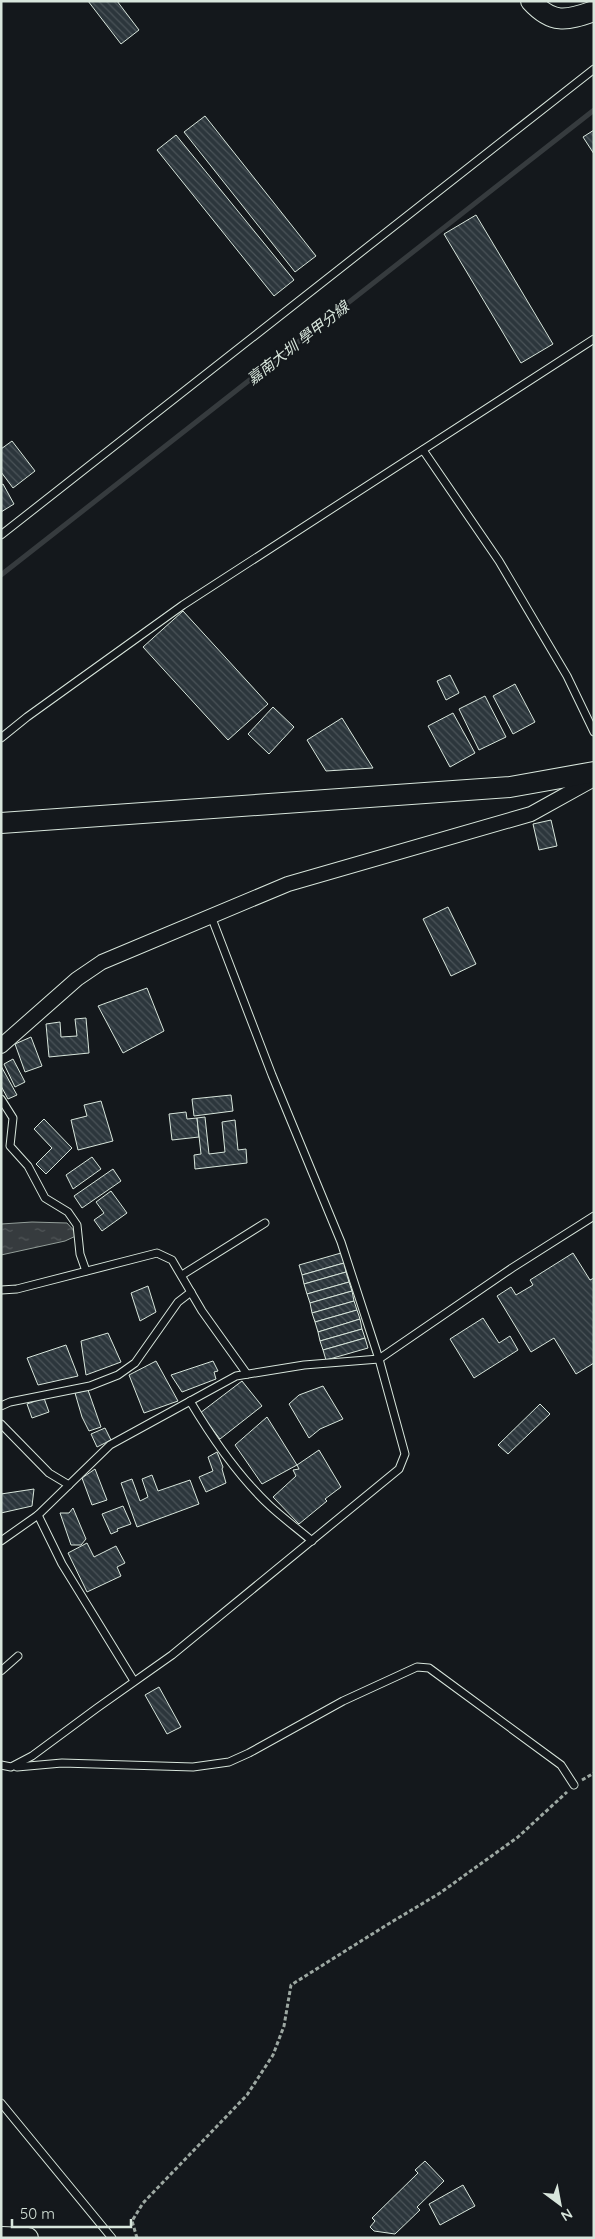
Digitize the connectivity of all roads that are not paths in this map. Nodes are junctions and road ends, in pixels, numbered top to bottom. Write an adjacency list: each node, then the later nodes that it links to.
1 (531, 1): 2 (main road)
2 (594, 11)
3 (594, 69): 6 (lane)
4 (594, 339): 5 (lane)
5 (423, 450): 7 (lane); 8 (lane)
6 (1, 535)
7 (594, 732)
8 (1, 738)
9 (594, 772): 11 (main road)
10 (594, 779): 12 (street)
11 (1, 823)
12 (211, 916): 13 (street); 21 (lane)
13 (1, 1046)
14 (1, 1099): 17 (lane)
15 (594, 1216): 21 (lane)
16 (265, 1223): 18 (lane)
17 (86, 1271): 18 (lane); 19 (lane)
18 (182, 1275): 20 (lane)
19 (1, 1290)
20 (192, 1292): 22 (lane); 24 (lane)
21 (379, 1359): 22 (lane); 29 (lane)
22 (247, 1374): 23 (lane)
23 (190, 1401): 26 (lane); 29 (lane)
24 (1, 1406)
25 (1, 1424): 26 (lane)
26 (69, 1485): 27 (lane)
27 (38, 1516): 28 (lane); 32 (lane)
28 (1, 1541)
29 (312, 1541): 32 (lane)
30 (18, 1656): 31 (lane)
31 (1, 1671)
32 (134, 1682): 34 (lane)
33 (1, 1765): 34 (lane)
34 (11, 1767): 35 (lane)
35 (574, 1785)
36 (1, 2104): 39 (lane)
37 (1, 2237): 38 (main road)
38 (28, 2238)
39 (112, 2238)

